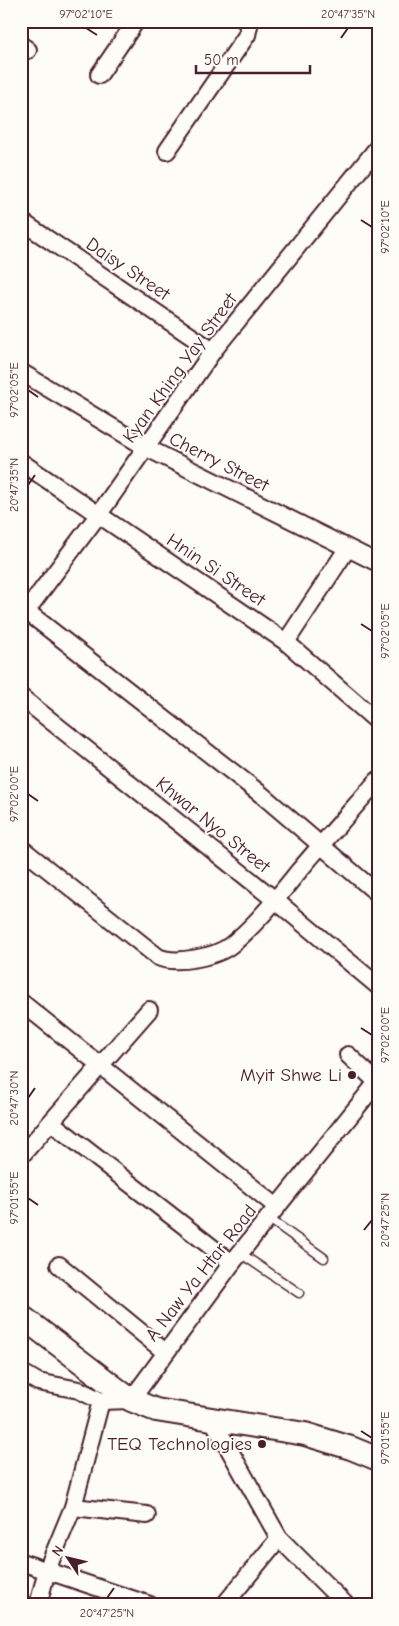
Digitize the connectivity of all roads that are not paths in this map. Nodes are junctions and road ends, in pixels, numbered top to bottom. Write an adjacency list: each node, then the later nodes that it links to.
1 (136, 21): 3 (street)
2 (245, 21): 4 (street)
3 (99, 75)
4 (167, 150)
5 (376, 154): 7 (street, Kyan Khing Yay Street)
6 (21, 221): 7 (street, Daisy Street)
7 (213, 351): 9 (street, Kyan Khing Yay Street)
8 (21, 372): 9 (street, Cherry Street)
9 (147, 448): 11 (street, Kyan Khing Yay Street); 12 (street, Cherry Street)
10 (21, 462): 11 (street, Hnin Si Street)
11 (99, 514): 14 (street, Kyan Khing Yay Street); 15 (street, Hnin Si Street)
12 (347, 549): 13 (street, Cherry Street); 15 (street)
13 (378, 563)
14 (23, 612): 19 (street)
15 (286, 642): 17 (street, Hnin Si Street)
16 (21, 697): 22 (street, Khwar Nyo Street)
17 (378, 722)
18 (378, 780): 19 (street)
19 (321, 846): 21 (street); 22 (street)
20 (21, 848): 22 (street)
21 (378, 894)
22 (275, 900): 23 (street, Khwar Nyo Street)
23 (378, 986)
24 (21, 1002): 27 (street)
25 (150, 1010): 27 (street)
26 (348, 1055): 28 (street)
27 (100, 1064): 29 (street); 31 (street)
28 (378, 1082): 31 (street, A Naw Ya Htar Road)
29 (52, 1123): 30 (street); 32 (street)
30 (21, 1156)
31 (272, 1213): 32 (street, A Naw Ya Htar Road); 33 (lane)
32 (236, 1258): 35 (lane); 37 (street, A Naw Ya Htar Road)
33 (324, 1258)
34 (60, 1265): 37 (street)
35 (299, 1294)
36 (21, 1316): 39 (street)
37 (165, 1352): 39 (street, A Naw Ya Htar Road)
38 (21, 1372): 40 (street)
39 (131, 1400): 40 (street); 41 (street)
40 (101, 1401): 43 (street)
41 (212, 1419): 42 (street); 45 (street)
42 (378, 1460)
43 (73, 1507): 44 (street); 47 (street)
44 (147, 1515)
45 (279, 1538): 50 (street); 51 (street)
46 (21, 1562): 47 (street)
47 (47, 1570): 48 (street); 49 (street)
48 (38, 1605)
49 (150, 1605)
50 (224, 1605)
51 (346, 1605)

